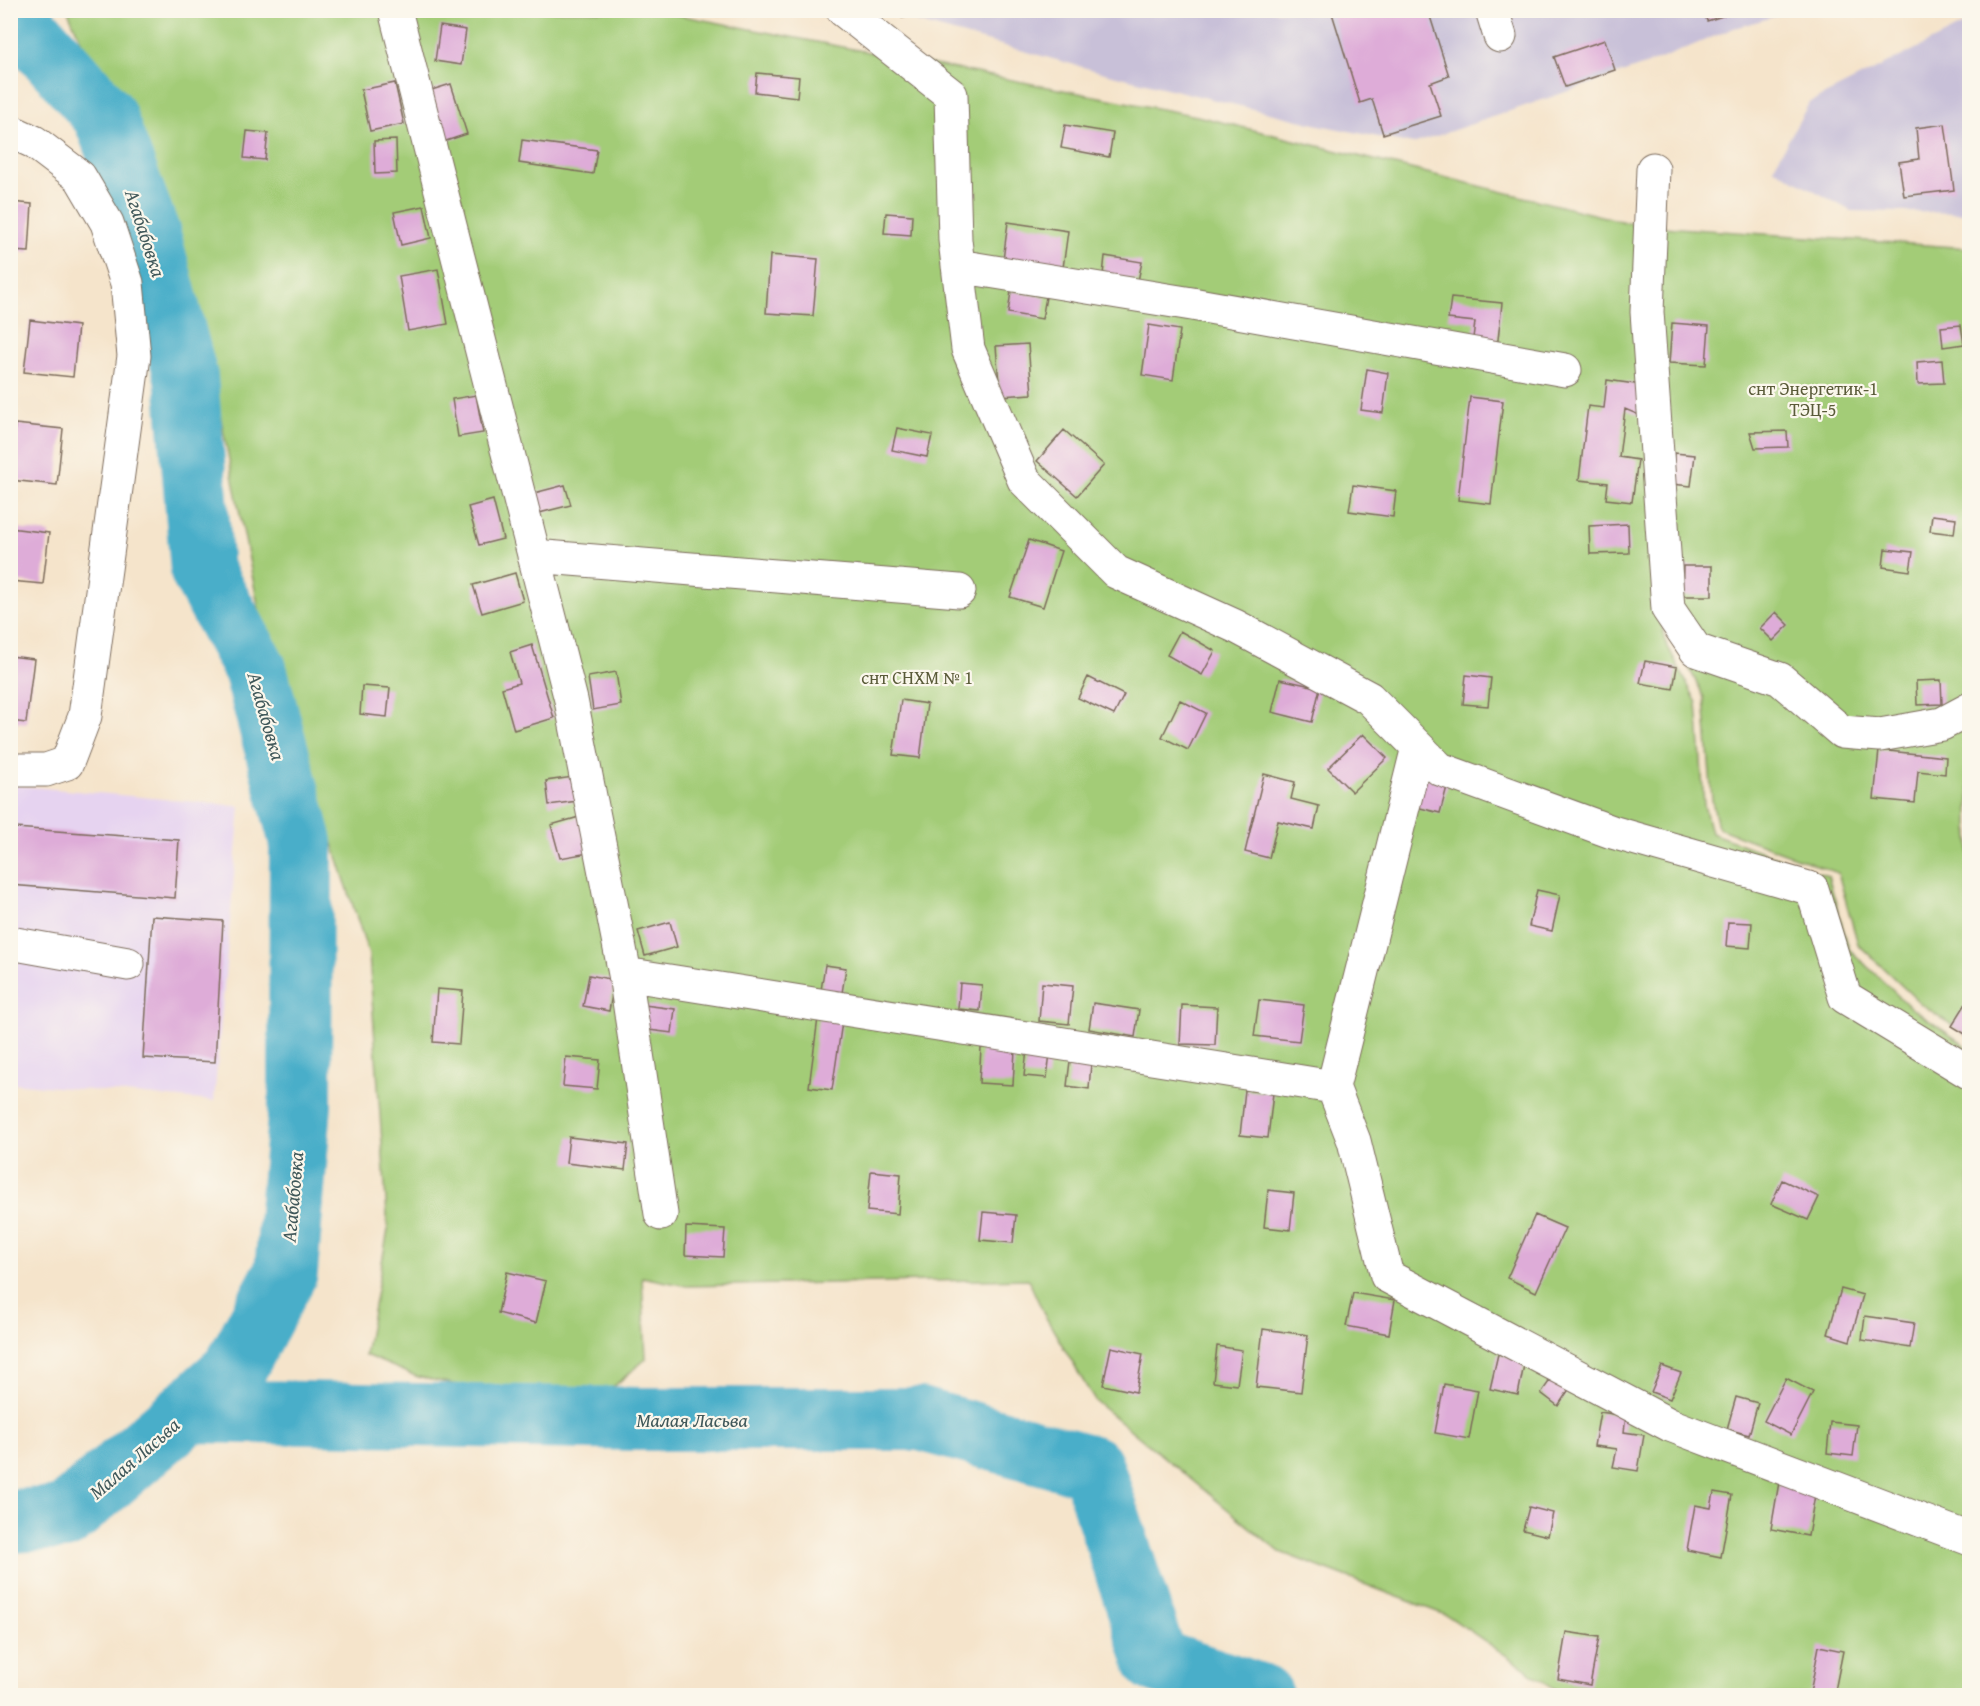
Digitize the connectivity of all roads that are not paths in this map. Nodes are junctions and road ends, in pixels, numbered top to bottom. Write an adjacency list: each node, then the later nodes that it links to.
1 (395, 10): 7 (street)
2 (843, 10): 5 (street)
3 (10, 131): 11 (street)
4 (1653, 169): 9 (street)
5 (958, 266): 6 (street); 10 (street)
6 (1564, 370)
7 (534, 556): 8 (street); 14 (street)
8 (959, 591)
9 (1970, 709)
10 (1418, 747): 15 (street); 16 (street)
11 (10, 770)
12 (10, 943): 13 (street)
13 (128, 964)
14 (625, 974): 16 (street); 17 (street)
15 (1970, 1072)
16 (1333, 1087): 18 (street)
17 (661, 1214)
18 (1970, 1539)

